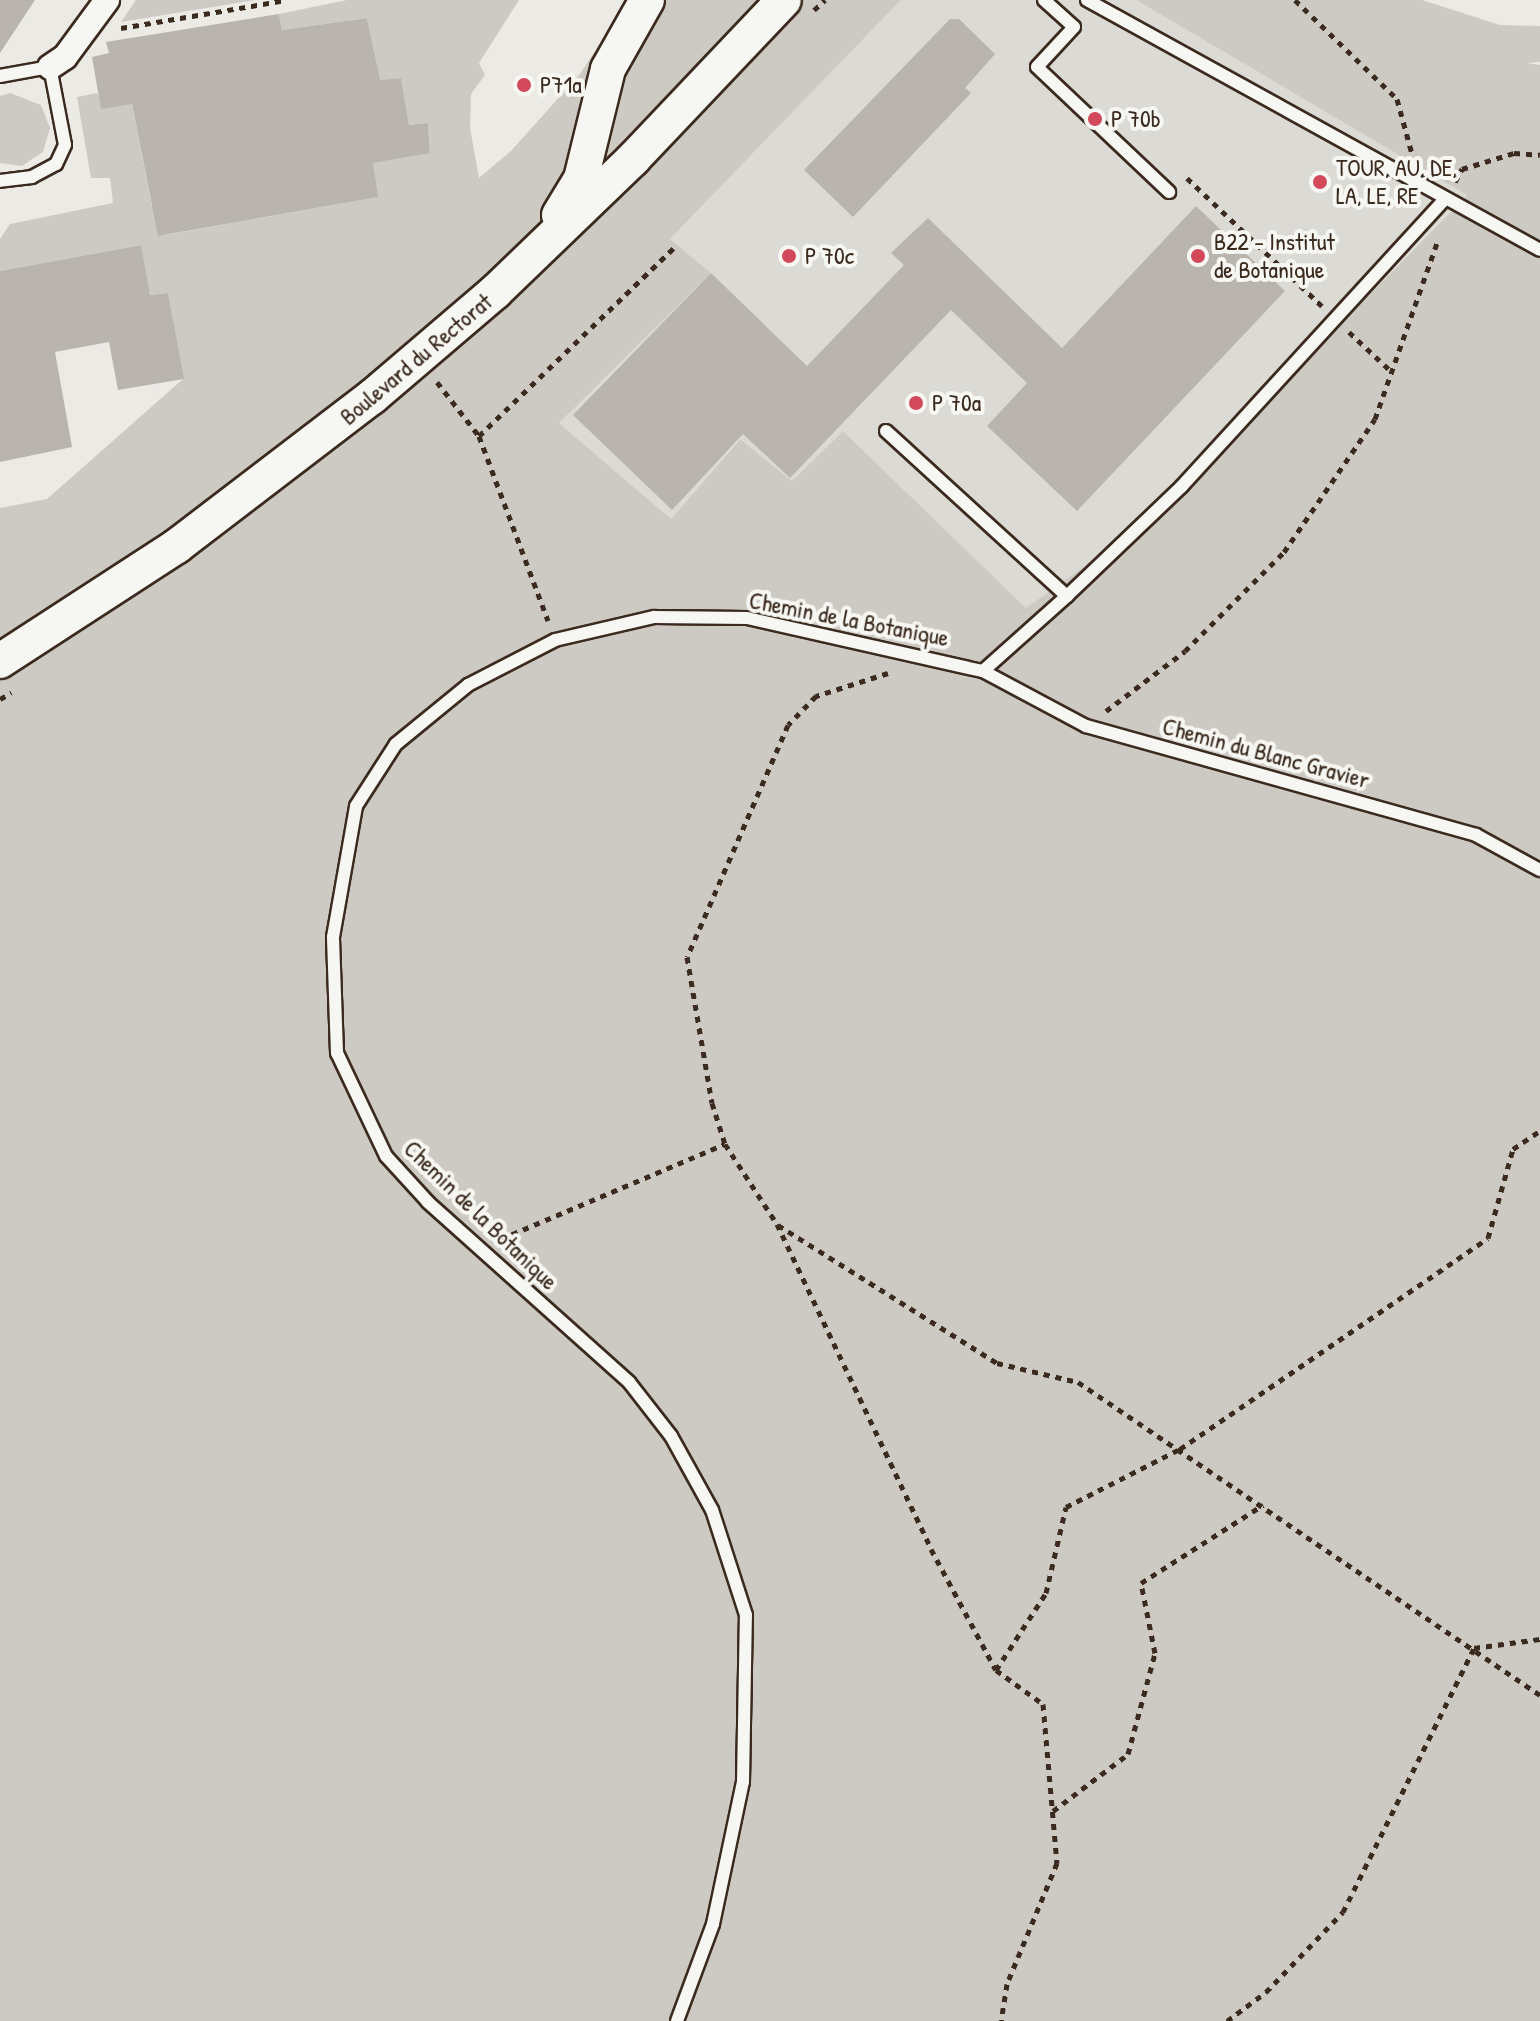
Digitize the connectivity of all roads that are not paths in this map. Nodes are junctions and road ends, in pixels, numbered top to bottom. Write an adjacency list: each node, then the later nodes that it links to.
1 (107, 0): 6 (street)
2 (647, 0): 12 (main road)
3 (784, 0): 12 (main road, Boulevard du Rectorat)
4 (1044, 0): 9 (lane)
5 (1087, 0): 10 (lane)
6 (50, 67): 7 (lane); 8 (lane)
7 (0, 76)
8 (0, 181)
9 (1169, 192)
10 (1445, 199): 11 (lane); 14 (lane)
11 (1540, 250)
12 (495, 292): 15 (main road, Boulevard du Rectorat)
13 (886, 431): 14 (lane)
14 (1067, 596): 16 (lane)
15 (0, 661)
16 (983, 671): 17 (lane, Chemin du Blanc Gravier); 18 (lane, Chemin de la Botanique)
17 (1540, 870)
18 (677, 2021)

